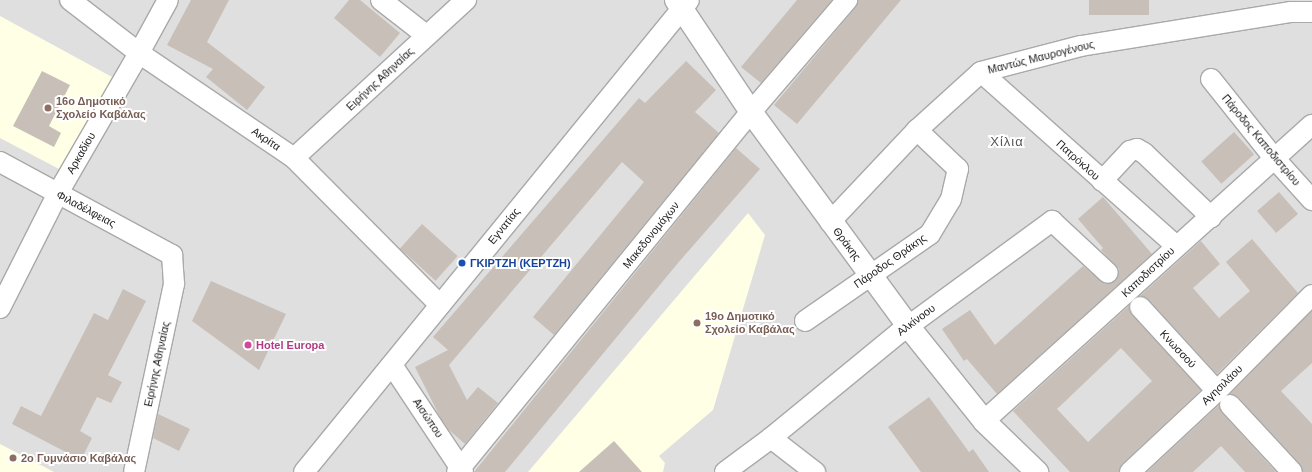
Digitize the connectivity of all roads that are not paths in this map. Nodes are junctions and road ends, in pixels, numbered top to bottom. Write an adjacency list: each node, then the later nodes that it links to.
1 (70, 0): 9 (street, Ακρίτα)
2 (168, 0): 9 (street, Αρκαδίου)
3 (381, 0): 8 (street)
4 (466, 0): 8 (street, Ειρήνης Αθηναίας)
5 (847, 0): 12 (street, Μακεδονομάχων)
6 (682, 3): 12 (street, Θράκης); 28 (street, Εγνατίας)
7 (1312, 12): 10 (street, Μαντώς Μαυρογένους)
8 (427, 36): 15 (street, Ειρήνης Αθηναίας)
9 (140, 54): 15 (street, Ακρίτα); 19 (street, Αρκαδίου)
10 (981, 72): 14 (street, Μαντώς Μαυρογένους); 18 (street, Πατρόκλου)
11 (1211, 79): 16 (street, Πάροδος Καποδιστρίου)
12 (751, 112): 22 (street, Θράκης); 37 (street, Μακεδονομάχων)
13 (1312, 125): 16 (street, Καποδιστρίου)
14 (917, 130): 22 (street, Μαντώς Μαυρογένους); 26 (street, Πάροδος Θράκης)
15 (294, 158): 28 (street, Ακρίτα)
16 (1274, 158): 20 (street, Πάροδος Καποδιστρίου); 21 (street, Καποδιστρίου)
17 (0, 162): 19 (street, Φιλαδέλφειας)
18 (1102, 181): 21 (street); 23 (street, Πατρόκλου)
19 (58, 193): 24 (street, Φιλαδέλφειας); 30 (street, Αρκαδίου)
20 (1312, 200)
21 (1211, 217): 23 (street, Καποδιστρίου)
22 (830, 222): 26 (street, Θράκης)
23 (1176, 246): 35 (street, Καποδιστρίου)
24 (172, 255): 38 (street, Ειρήνης Αθηναίας)
25 (1108, 274): 32 (street, Αλκίνοου)
26 (870, 275): 31 (street, Πάροδος Θράκης); 32 (street, Θράκης)
27 (1312, 295): 34 (street, Αγησιλάου)
28 (440, 305): 33 (street, Εγνατίας)
29 (1140, 307): 34 (street, Κνωσσού)
30 (0, 308)
31 (805, 321)
32 (908, 326): 35 (street, Θράκης); 36 (street, Αλκίνοου)
33 (392, 365): 37 (street, Αισώπου); 39 (street, Εγνατίας)
34 (1224, 398): 43 (street, Αγησιλάου); 44 (street, Κνωσσού)
35 (984, 421): 42 (street, Θράκης)
36 (771, 438): 40 (street, Αλκίνοου); 41 (street)
37 (460, 470)
38 (134, 472)
39 (304, 472)
40 (725, 472)
41 (815, 472)
42 (1037, 472)
43 (1130, 472)
44 (1292, 472)

